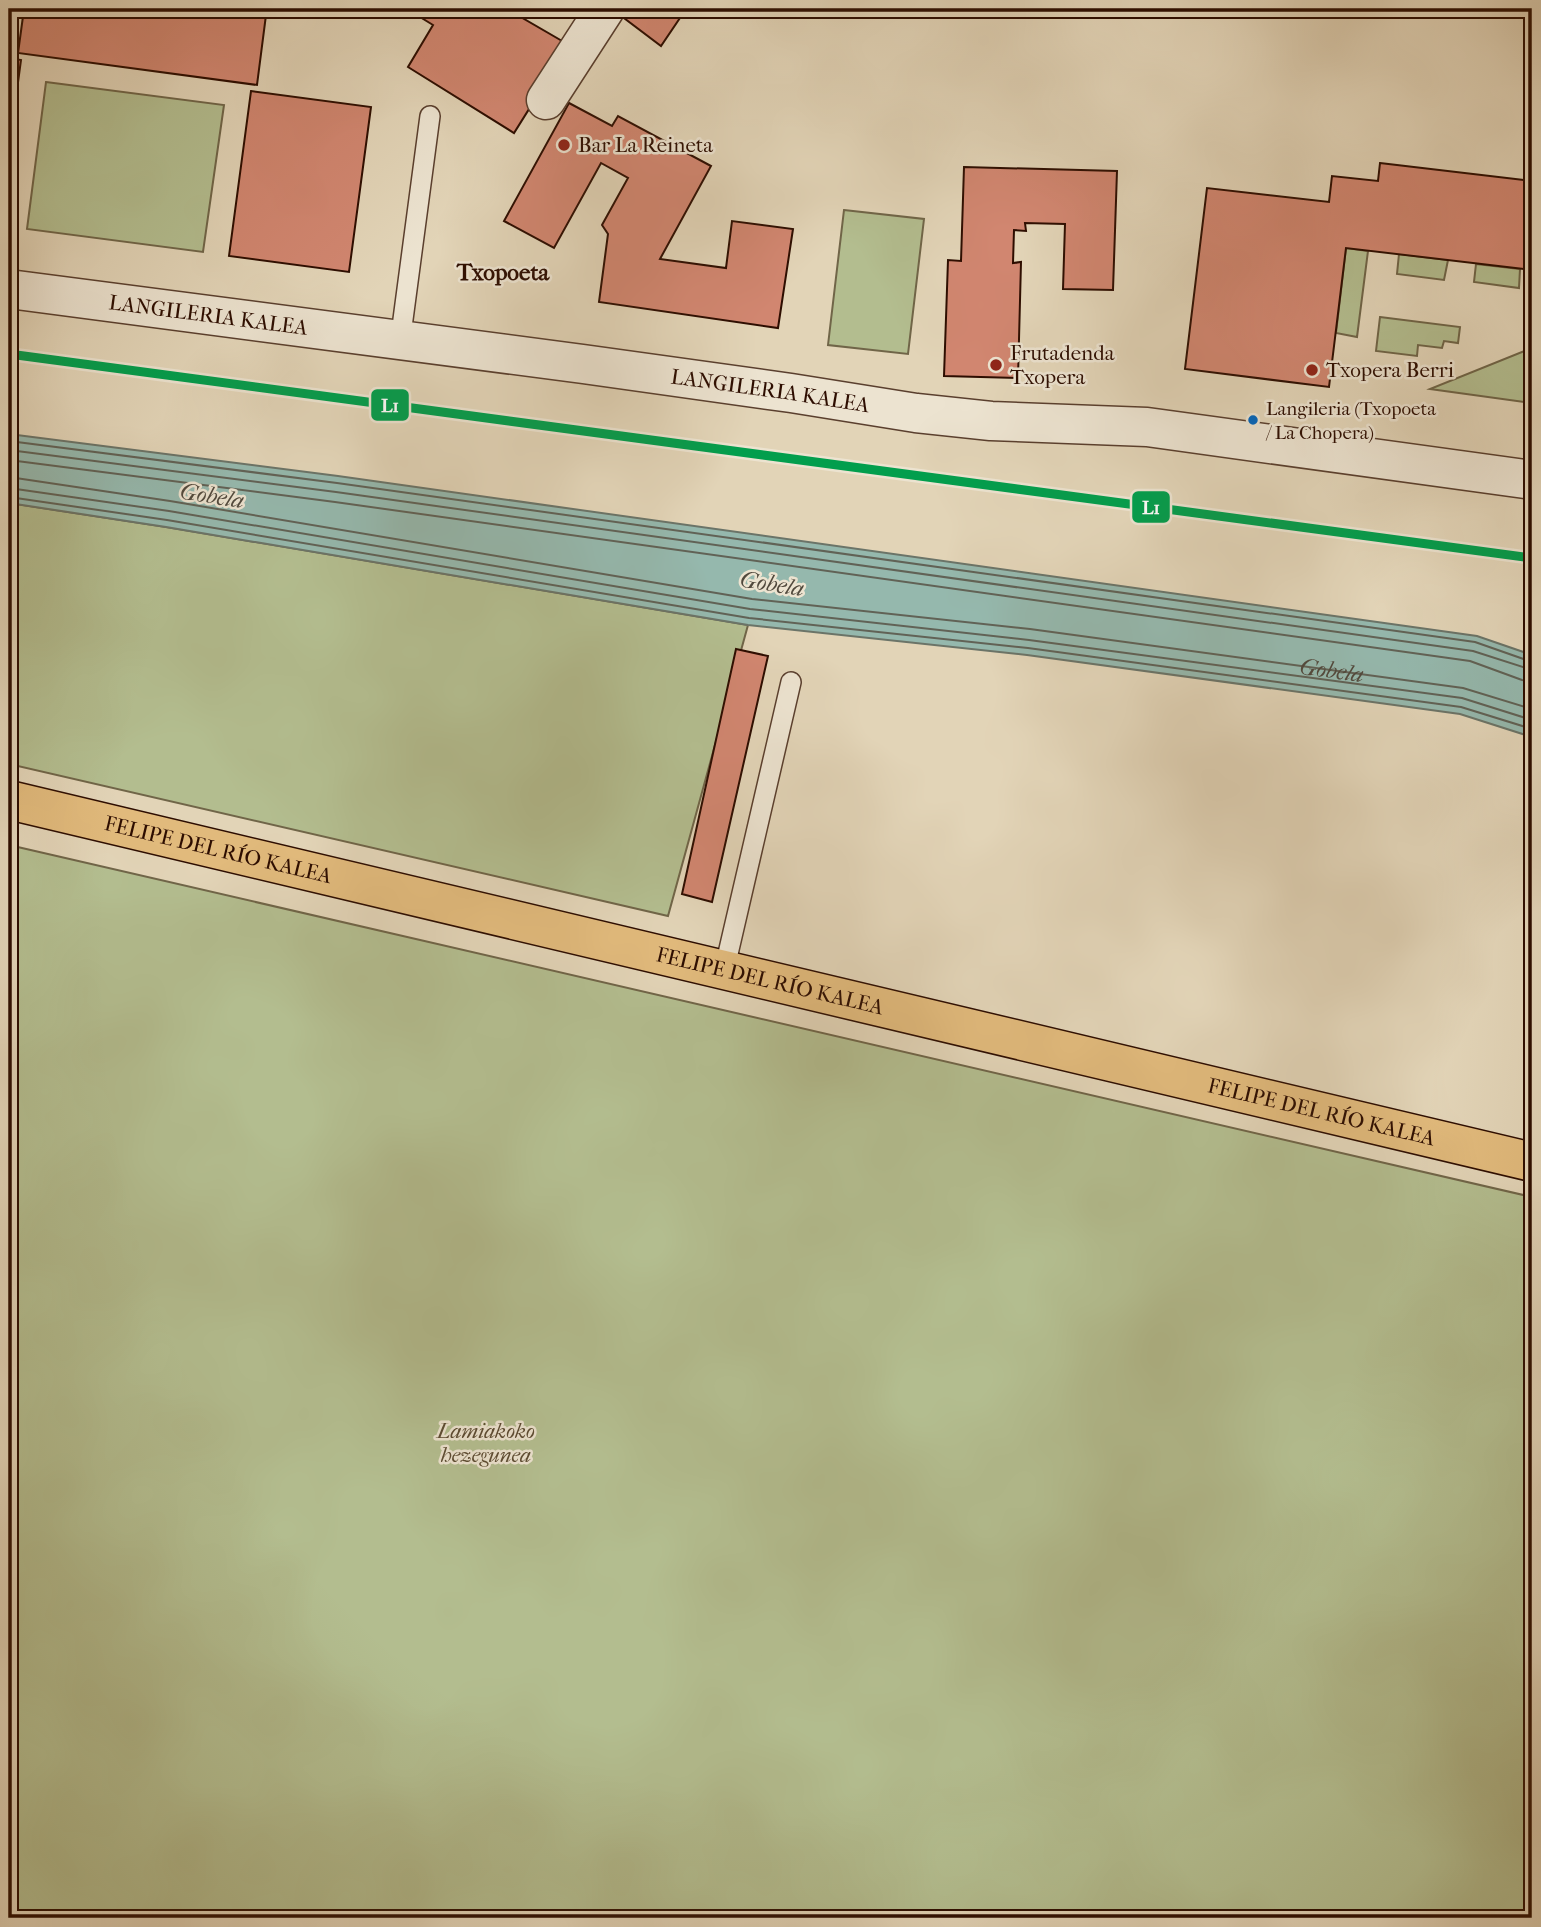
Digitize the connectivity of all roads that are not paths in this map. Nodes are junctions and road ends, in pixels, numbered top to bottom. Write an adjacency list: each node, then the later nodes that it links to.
1 (605, 9): 2 (street)
2 (546, 100)
3 (430, 116): 5 (lane)
4 (9, 289): 5 (street, LANGILERIA KALEA)
5 (400, 342): 6 (street, LANGILERIA KALEA)
6 (1532, 480)
7 (791, 682): 9 (lane)
8 (9, 800): 9 (main road, FELIPE DEL RÍO KALEA)
9 (724, 971): 10 (main road, FELIPE DEL RÍO KALEA)
10 (1532, 1162)

